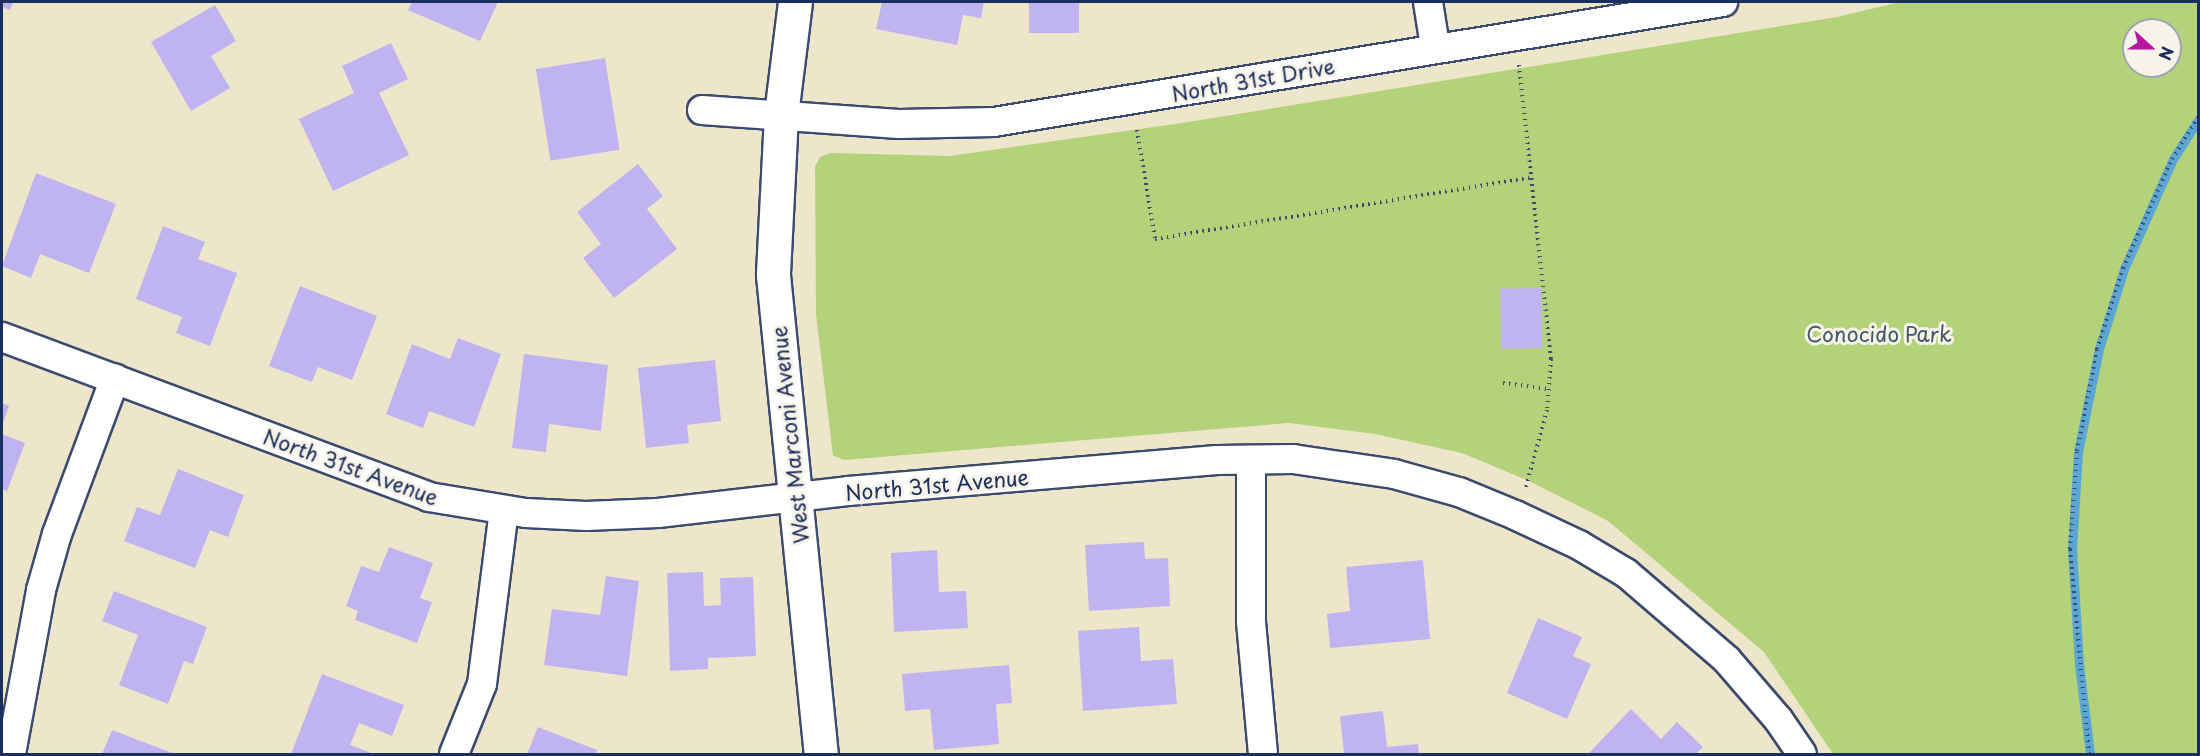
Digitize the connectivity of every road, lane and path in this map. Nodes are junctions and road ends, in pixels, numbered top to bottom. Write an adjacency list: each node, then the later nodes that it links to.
1 (795, 2): 8 (street, West Marconi Avenue)
2 (1428, 2): 5 (street)
3 (1723, 2): 4 (street, North 31st Drive)
4 (1515, 34): 5 (street, North 31st Drive); 10 (path)
5 (1435, 46): 6 (street, North 31st Drive)
6 (1132, 101): 8 (street, North 31st Drive); 10 (path)
7 (702, 110): 8 (street)
8 (781, 115): 16 (street, West Marconi Avenue)
9 (2199, 117): 24 (path)
10 (1534, 177): 14 (path)
11 (2, 337): 12 (street, North 31st Avenue)
12 (115, 378): 17 (street, North 31st Avenue); 19 (street)
13 (1503, 383): 14 (path)
14 (1549, 389): 18 (path)
15 (1251, 460): 16 (street, North 31st Avenue); 18 (street, North 31st Avenue); 22 (street)
16 (796, 497): 17 (street, North 31st Avenue); 21 (street, West Marconi Avenue)
17 (504, 510): 20 (street)
18 (1515, 516): 23 (street, North 31st Avenue)
19 (11, 754)
20 (454, 754)
21 (821, 754)
22 (1263, 754)
23 (1802, 754)
24 (2089, 754)

